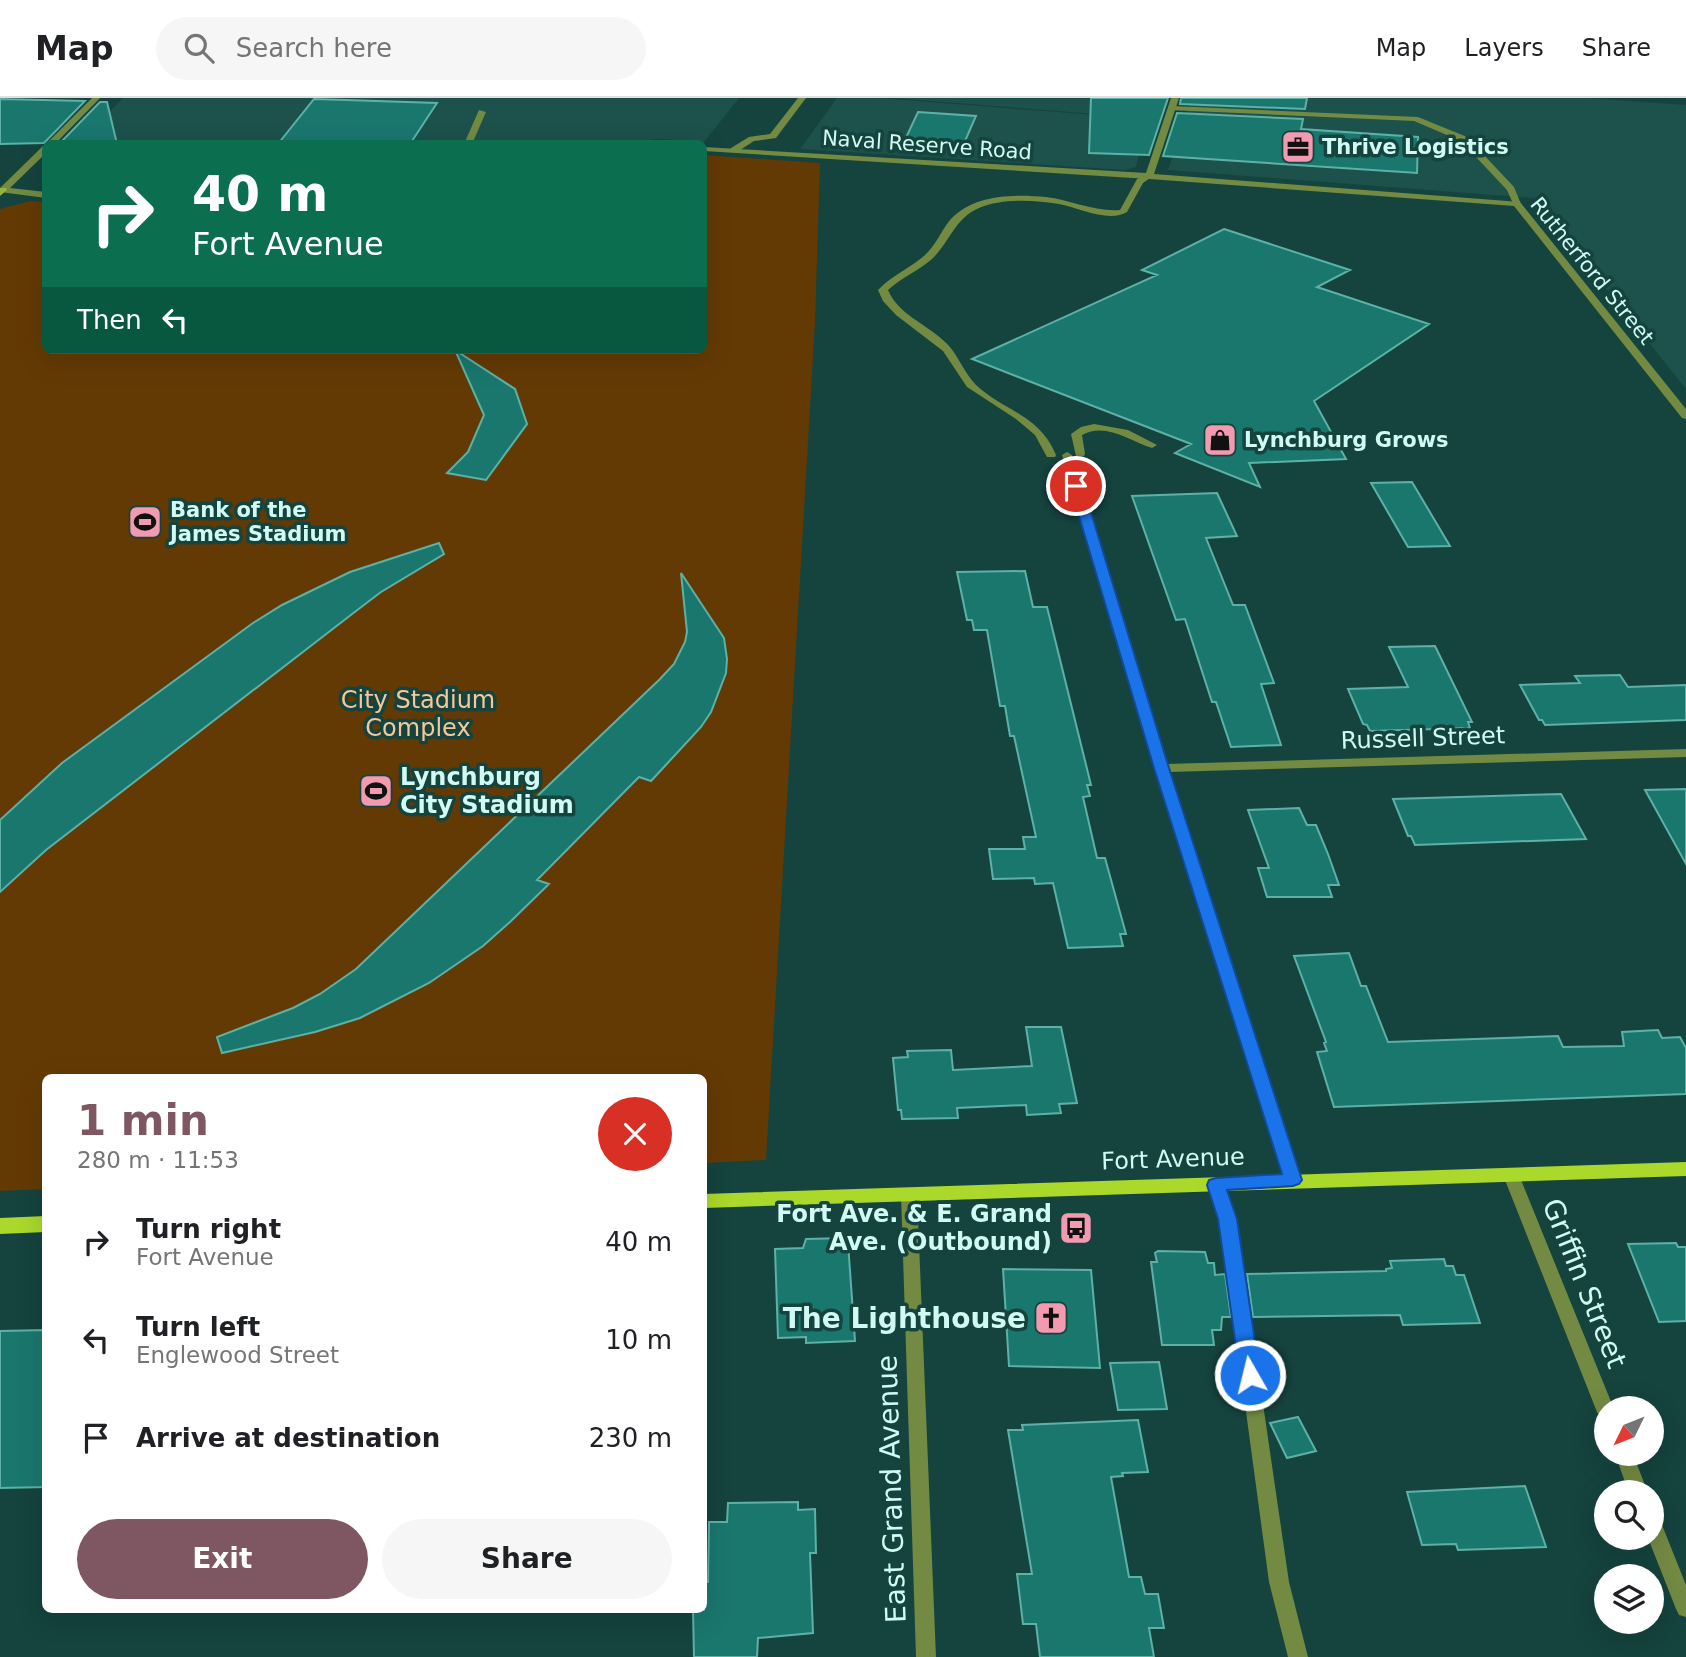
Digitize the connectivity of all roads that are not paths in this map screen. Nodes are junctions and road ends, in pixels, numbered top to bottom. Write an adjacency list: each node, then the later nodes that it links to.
1 (96, 98): 6 (street)
2 (802, 98): 9 (street)
3 (1175, 98): 4 (street)
4 (1172, 108): 11 (street); 14 (street)
5 (482, 112): 7 (street)
6 (54, 140)
7 (469, 140)
8 (707, 149): 9 (street, Naval Reserve Road)
9 (734, 150): 11 (street, Naval Reserve Road)
10 (42, 152): 12 (street)
11 (1149, 176): 14 (street, Rutherford Street); 17 (street)
12 (1, 191): 13 (street)
13 (42, 195)
14 (1517, 204): 15 (street, Rutherford Street)
15 (1686, 416)
16 (1152, 445): 19 (street)
17 (1051, 455)
18 (1686, 753): 19 (street, Russell Street)
19 (1161, 768): 22 (street)
20 (1686, 1169): 21 (main road, Fort Avenue)
21 (1511, 1175): 22 (main road, Fort Avenue); 28 (street, Griffin Street)
22 (1293, 1180): 23 (main road, Fort Avenue)
23 (1216, 1185): 24 (main road, Fort Avenue); 32 (street)
24 (909, 1194): 25 (main road, Fort Avenue); 31 (street, East Grand Avenue)
25 (707, 1201)
26 (42, 1224): 27 (main road)
27 (0, 1226)
28 (1600, 1396)
29 (1662, 1550): 30 (street)
30 (1686, 1609)
31 (926, 1657)
32 (1298, 1657)

